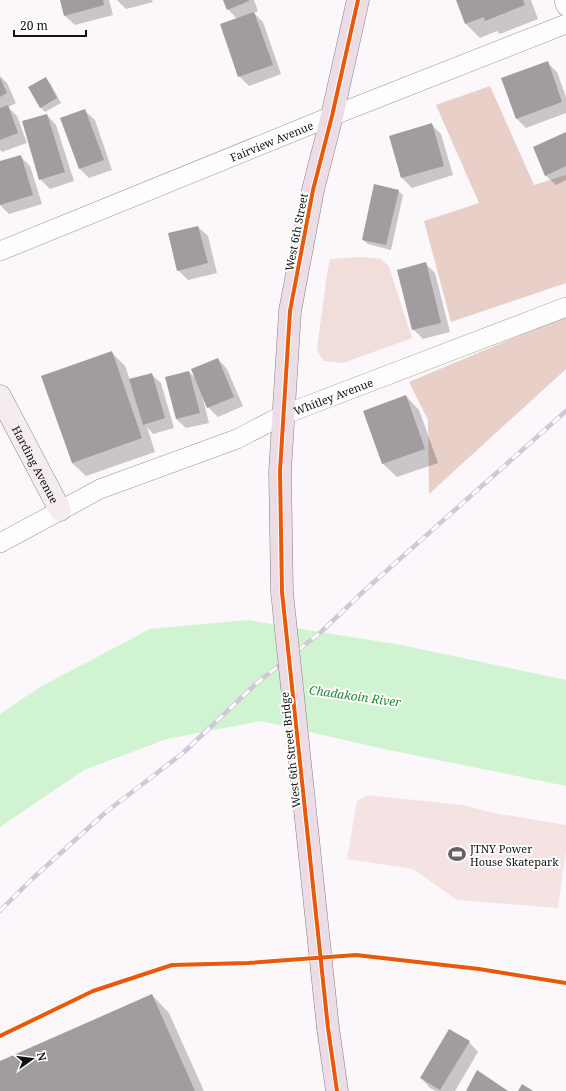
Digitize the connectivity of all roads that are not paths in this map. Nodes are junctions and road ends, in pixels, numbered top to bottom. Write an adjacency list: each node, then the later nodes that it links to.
1 (358, 0): 5 (main road, West 6th Street)
2 (564, 0): 3 (street)
3 (566, 6)
4 (566, 24): 5 (street, Fairview Avenue)
5 (332, 116): 6 (street, Fairview Avenue); 9 (main road, West 6th Street)
6 (0, 251)
7 (566, 307): 9 (street, Whitley Avenue)
8 (0, 396): 11 (street, Harding Avenue)
9 (283, 415): 10 (main road, West 6th Street); 11 (street, Whitley Avenue)
10 (280, 471): 13 (main road, West 6th Street Bridge, bridge)
11 (60, 510): 12 (street, Whitley Avenue)
12 (0, 543)
13 (337, 1091)

